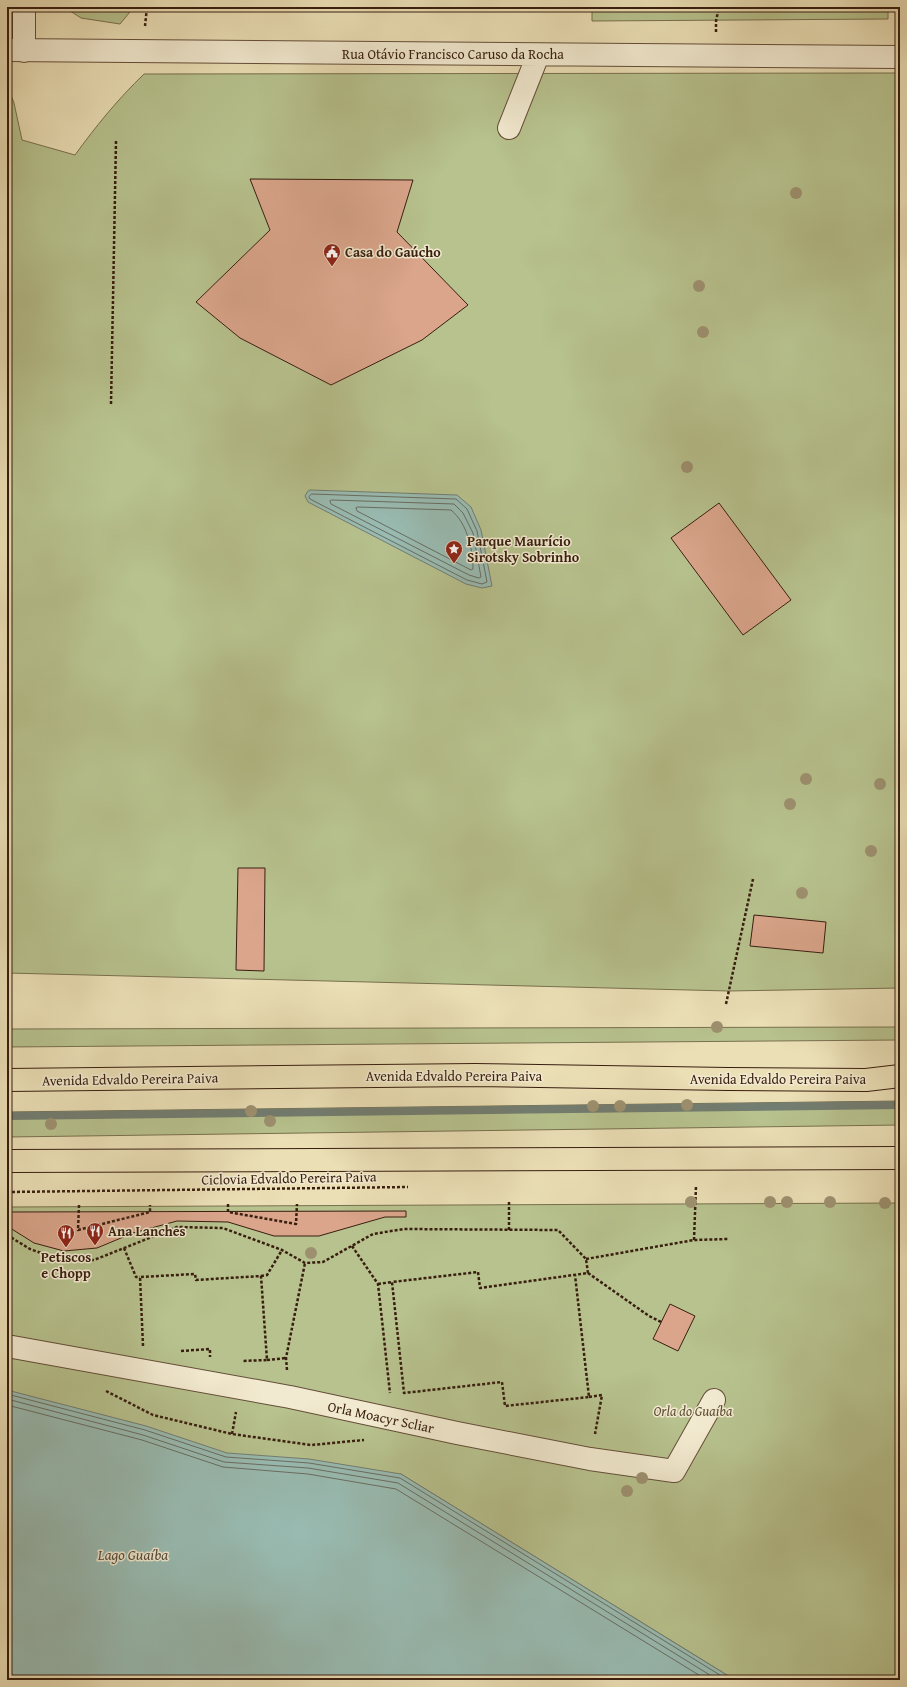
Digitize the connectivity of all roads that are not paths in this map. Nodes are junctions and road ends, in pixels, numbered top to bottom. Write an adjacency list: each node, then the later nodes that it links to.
1 (24, 7): 2 (street)
2 (15, 51): 3 (street, Rua Otávio Francisco Caruso da Rocha)
3 (538, 55): 4 (street, Rua Otávio Francisco Caruso da Rocha); 5 (street)
4 (900, 57)
5 (509, 128)
6 (900, 1076): 7 (main road, Avenida Edvaldo Pereira Paiva)
7 (7, 1080)
8 (900, 1158): 9 (main road)
9 (7, 1161)
10 (7, 1346): 11 (street, Orla Moacyr Scliar)
11 (714, 1400)

